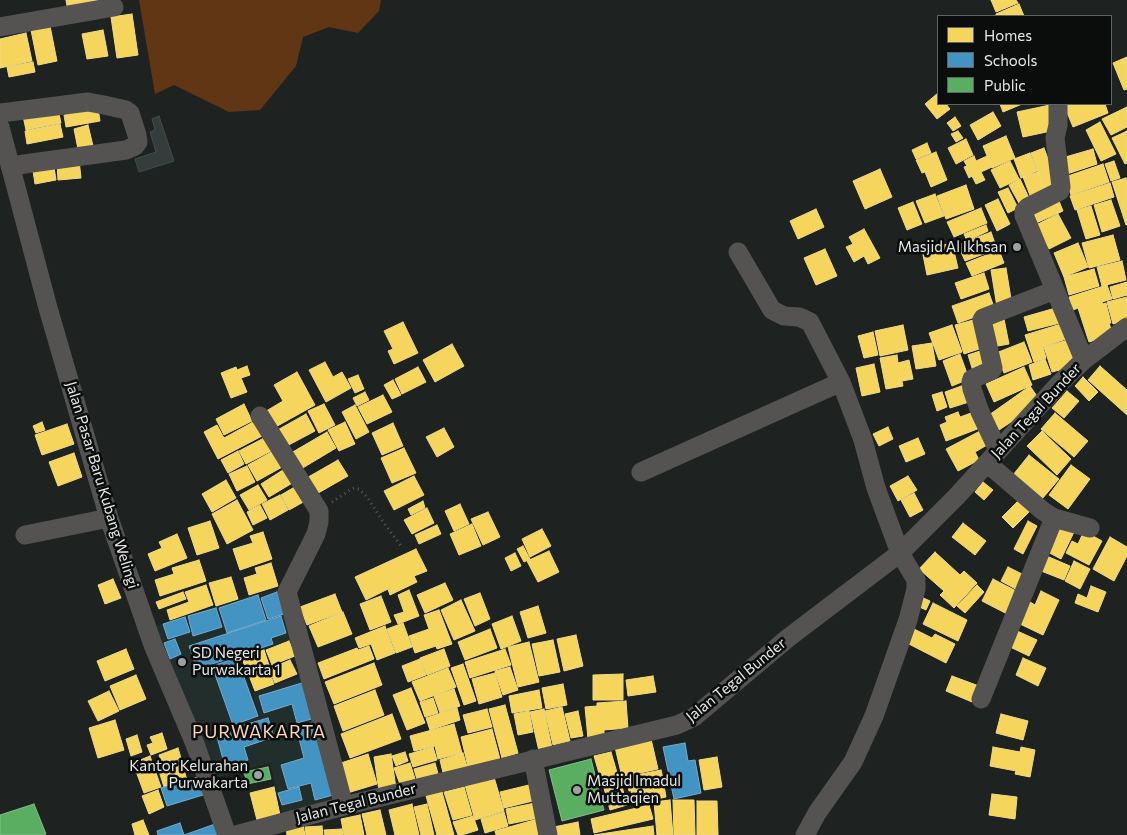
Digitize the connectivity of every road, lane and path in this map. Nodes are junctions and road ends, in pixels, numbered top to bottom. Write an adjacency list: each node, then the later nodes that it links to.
1 (114, 7): 2 (street)
2 (0, 27)
3 (1058, 105): 8 (street)
4 (0, 113): 6 (street)
5 (0, 128): 6 (street, Jalan Pasar Baru Kubang Welingi)
6 (10, 166): 16 (street, Jalan Pasar Baru Kubang Welingi)
7 (738, 252): 11 (street)
8 (1055, 290): 10 (street); 13 (street)
9 (1127, 327): 10 (street, Jalan Tegal Bunder)
10 (1084, 360): 13 (street, Jalan Tegal Bunder)
11 (841, 382): 14 (street); 21 (street)
12 (260, 416): 15 (street)
13 (992, 456): 17 (street); 21 (street, Jalan Tegal Bunder)
14 (640, 472)
15 (319, 511): 20 (path); 24 (street)
16 (109, 518): 19 (street); 25 (street, Jalan Pasar Baru Kubang Welingi)
17 (1054, 518): 18 (street); 22 (street)
18 (1090, 528)
19 (25, 535)
20 (401, 546)
21 (900, 553): 23 (street, Jalan Tegal Bunder); 28 (street)
22 (981, 699)
23 (533, 759): 24 (street, Jalan Tegal Bunder); 27 (street)
24 (344, 806): 26 (street, Jalan Tegal Bunder)
25 (227, 835)
26 (236, 835)
27 (548, 835)
28 (805, 835)

